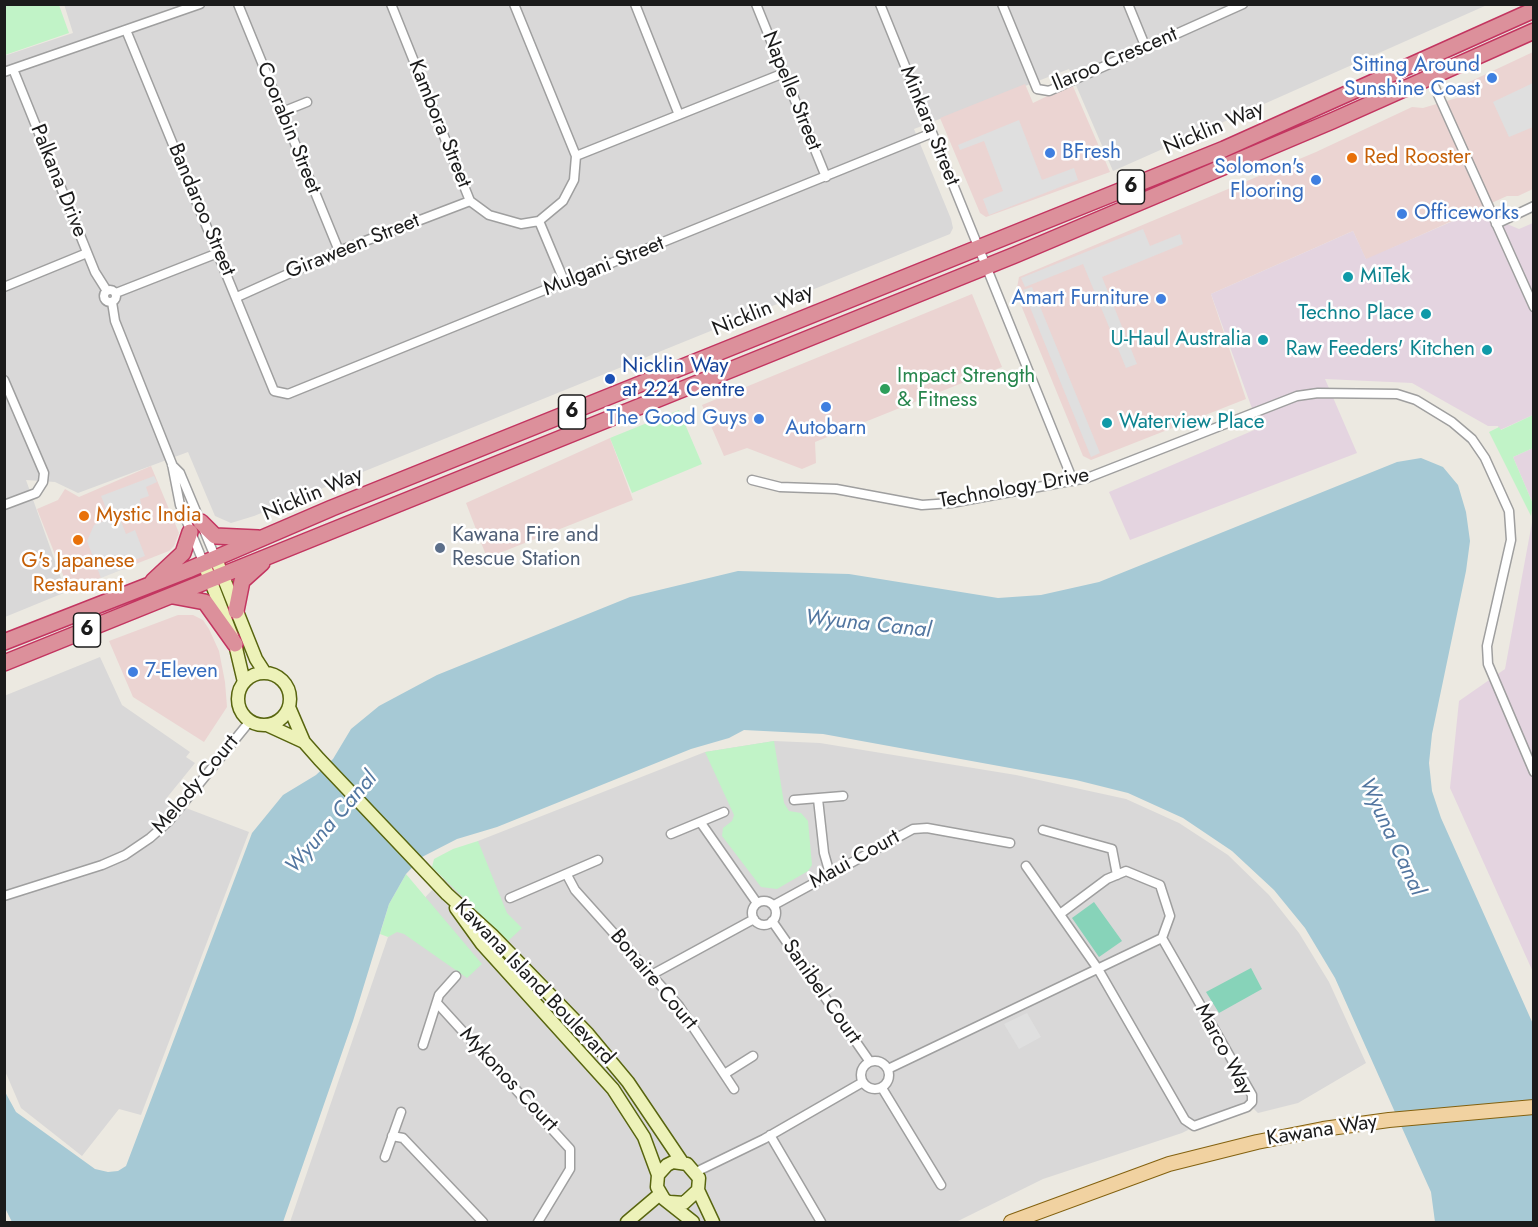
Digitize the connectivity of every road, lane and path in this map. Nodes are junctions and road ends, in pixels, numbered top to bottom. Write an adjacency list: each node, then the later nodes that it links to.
1 (200, 4): 12 (street)
2 (238, 4): 20 (street, Coorabin Street)
3 (391, 4): 25 (street, Kambora Street)
4 (514, 4): 23 (street)
5 (634, 4): 21 (street)
6 (756, 4): 17 (street, Napelle Street)
7 (880, 4): 22 (street, Minkara Street)
8 (1002, 4): 14 (street, Ilaroo Crescent)
9 (1128, 4): 14 (street)
10 (1243, 4): 14 (street, Ilaroo Crescent)
11 (1533, 10): 15 (highway, Nicklin Way / 6)
12 (126, 30): 16 (street); 32 (street, Bandaroo Street)
13 (1533, 32): 18 (highway, Nicklin Way / 6)
14 (1146, 48)
15 (1422, 59): 18 (street); 29 (highway, Nicklin Way / 6)
16 (9, 71): 31 (street, Palkana Drive)
17 (784, 73): 21 (street); 24 (street, Napelle Street)
18 (1430, 79): 28 (street); 33 (highway, Nicklin Way / 6)
19 (307, 102): 20 (street)
20 (282, 112): 30 (street, Coorabin Street)
21 (680, 115): 23 (street)
22 (932, 133): 24 (street, Mulgani Street); 29 (street, Minkara Street)
23 (576, 156): 27 (street)
24 (826, 177): 34 (street, Mulgani Street)
25 (470, 201): 27 (street, Kambora Street); 30 (street, Giraween Street)
26 (1533, 206): 28 (street)
27 (539, 221): 34 (street)
28 (1496, 224): 40 (street)
29 (977, 247): 33 (street, Minkara Street); 48 (highway, Nicklin Way / 6)
30 (339, 250): 38 (street, Giraween Street)
31 (87, 253): 35 (street); 36 (street, Palkana Drive)
32 (218, 253): 37 (street); 38 (street, Bandaroo Street)
33 (985, 267): 45 (street, Minkara Street); 49 (highway, Nicklin Way / 6)
34 (565, 283): 42 (street, Mulgani Street)
35 (4, 287)
36 (107, 291): 37 (street); 39 (street)
37 (116, 293): 39 (street)
38 (237, 297): 42 (street, Bandaroo Street)
39 (112, 302): 43 (street)
40 (1533, 307)
41 (4, 380): 46 (street)
42 (274, 391)
43 (172, 464): 47 (street); 47 (street)
44 (752, 480): 45 (street, Technology Drive)
45 (1072, 481): 64 (street, Technology Drive)
46 (4, 505)
47 (196, 527): 48 (highway); 50 (street); 50 (street); 52 (highway)
48 (263, 538): 50 (highway, Nicklin Way / 6)
49 (270, 555): 51 (highway, Nicklin Way / 6); 54 (highway)
50 (210, 561): 51 (main road); 52 (highway, Nicklin Way / 6)
51 (217, 577): 53 (highway, Nicklin Way / 6); 54 (main road); 56 (main road)
52 (149, 585): 55 (highway, Nicklin Way / 6)
53 (170, 596): 56 (highway); 57 (highway, Nicklin Way / 6)
54 (236, 611): 58 (main road)
55 (4, 642)
56 (235, 644): 59 (main road)
57 (4, 663)
58 (265, 673): 59 (main road); 60 (main road)
59 (244, 682): 61 (main road)
60 (289, 707): 62 (main road); 63 (main road, Kawana Island Boulevard)
61 (250, 721): 62 (main road); 79 (street, Melody Court)
62 (267, 725): 63 (main road, Kawana Island Boulevard)
63 (304, 742): 78 (main road, Kawana Island Boulevard)
64 (1533, 772)
65 (843, 796): 66 (street)
66 (818, 799): 67 (street); 75 (street)
67 (794, 800)
68 (724, 812): 69 (street)
69 (701, 823): 71 (street); 81 (street)
70 (1043, 830): 77 (street)
71 (671, 834)
72 (1010, 843): 75 (street, Maui Court)
73 (598, 860): 76 (street)
74 (1026, 866): 83 (street)
75 (830, 874): 82 (street, Maui Court)
76 (567, 875): 80 (street); 88 (street, Bonaire Court)
77 (1118, 875): 83 (street); 86 (street)
78 (447, 894): 104 (main road, Kawana Island Boulevard); 106 (main road, Kawana Island Boulevard)
79 (4, 896)
80 (510, 898)
81 (757, 903): 82 (street); 84 (street)
82 (774, 905): 85 (street)
83 (1060, 914): 87 (street)
84 (754, 919): 85 (street); 88 (street)
85 (772, 921): 93 (street, Sanibel Court)
86 (1162, 938): 87 (street); 87 (street, Marco Way)
87 (1098, 969): 94 (street)
88 (653, 974): 95 (street, Bonaire Court)
89 (456, 976): 90 (street)
90 (437, 1003): 91 (street); 113 (street, Mykonos Court)
91 (423, 1045)
92 (753, 1056): 95 (street)
93 (870, 1062): 94 (street); 96 (street)
94 (888, 1069): 97 (street)
95 (726, 1073): 98 (street, Bonaire Court)
96 (863, 1082): 97 (street); 101 (street)
97 (882, 1088): 108 (street)
98 (734, 1089)
99 (1533, 1107): 107 (main road, Kawana Way)
100 (401, 1112): 102 (street)
101 (770, 1135): 105 (street); 117 (street)
102 (392, 1136): 103 (street); 112 (street)
103 (385, 1157)
104 (682, 1162): 105 (main road); 106 (main road)
105 (696, 1172): 109 (main road)
106 (658, 1175): 110 (main road)
107 (1115, 1183): 118 (main road, Kawana Way); 119 (main road, Kawana Way)
108 (941, 1185)
109 (698, 1190): 111 (main road); 116 (main road)
110 (660, 1194): 111 (main road); 114 (main road)
111 (670, 1203): 115 (main road)
112 (483, 1222)
113 (538, 1222)
114 (627, 1222)
115 (693, 1222)
116 (713, 1222)
117 (821, 1222)
118 (1011, 1222)
119 (1035, 1222)

